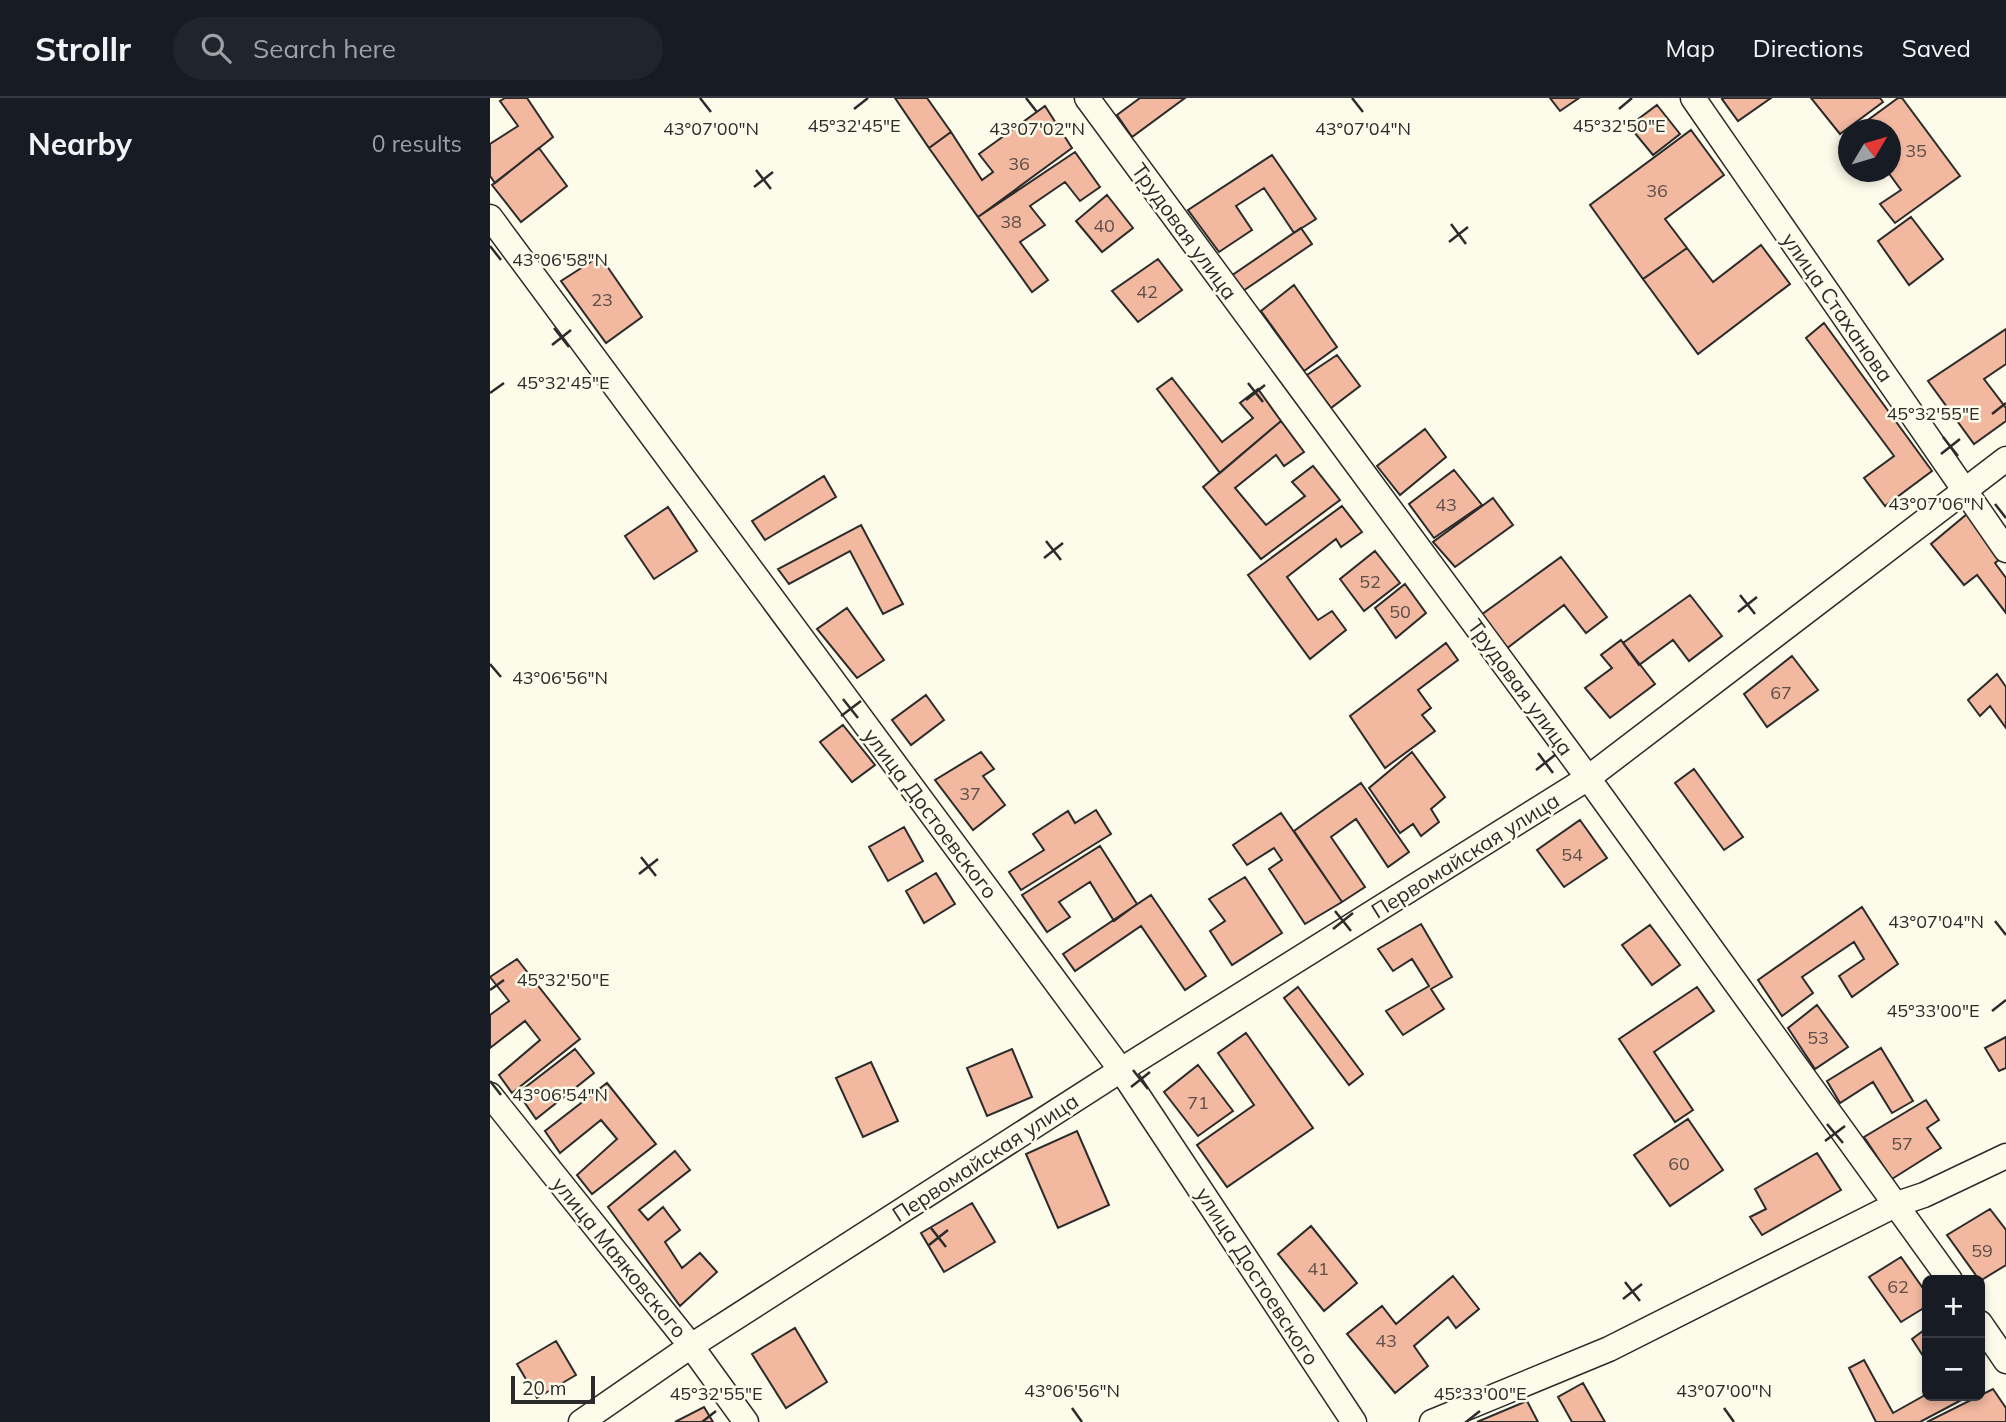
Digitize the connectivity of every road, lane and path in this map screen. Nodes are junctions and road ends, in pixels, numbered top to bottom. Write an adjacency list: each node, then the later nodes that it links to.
1 (1087, 98): 7 (street, Трудовая улица)
2 (1693, 98): 5 (street, улица Стаханова)
3 (490, 217): 8 (street, улица Достоевского)
4 (2006, 459): 5 (street, Первомайская улица)
5 (1966, 491): 6 (street, улица Стаханова); 7 (street, Первомайская улица)
6 (2006, 550)
7 (1588, 778): 8 (street, Первомайская улица); 11 (street, Трудовая улица)
8 (1121, 1070): 14 (street, Первомайская улица); 18 (street, улица Достоевского)
9 (490, 1095): 14 (street, улица Маяковского)
10 (2006, 1156): 11 (street)
11 (1897, 1204): 12 (street, Трудовая улица); 19 (street)
12 (1947, 1275)
13 (1985, 1330): 15 (street)
14 (691, 1346): 16 (street, Первомайская улица); 17 (street, улица Маяковского)
15 (2006, 1361)
16 (581, 1422)
17 (747, 1422)
18 (1354, 1422)
19 (1432, 1422)

